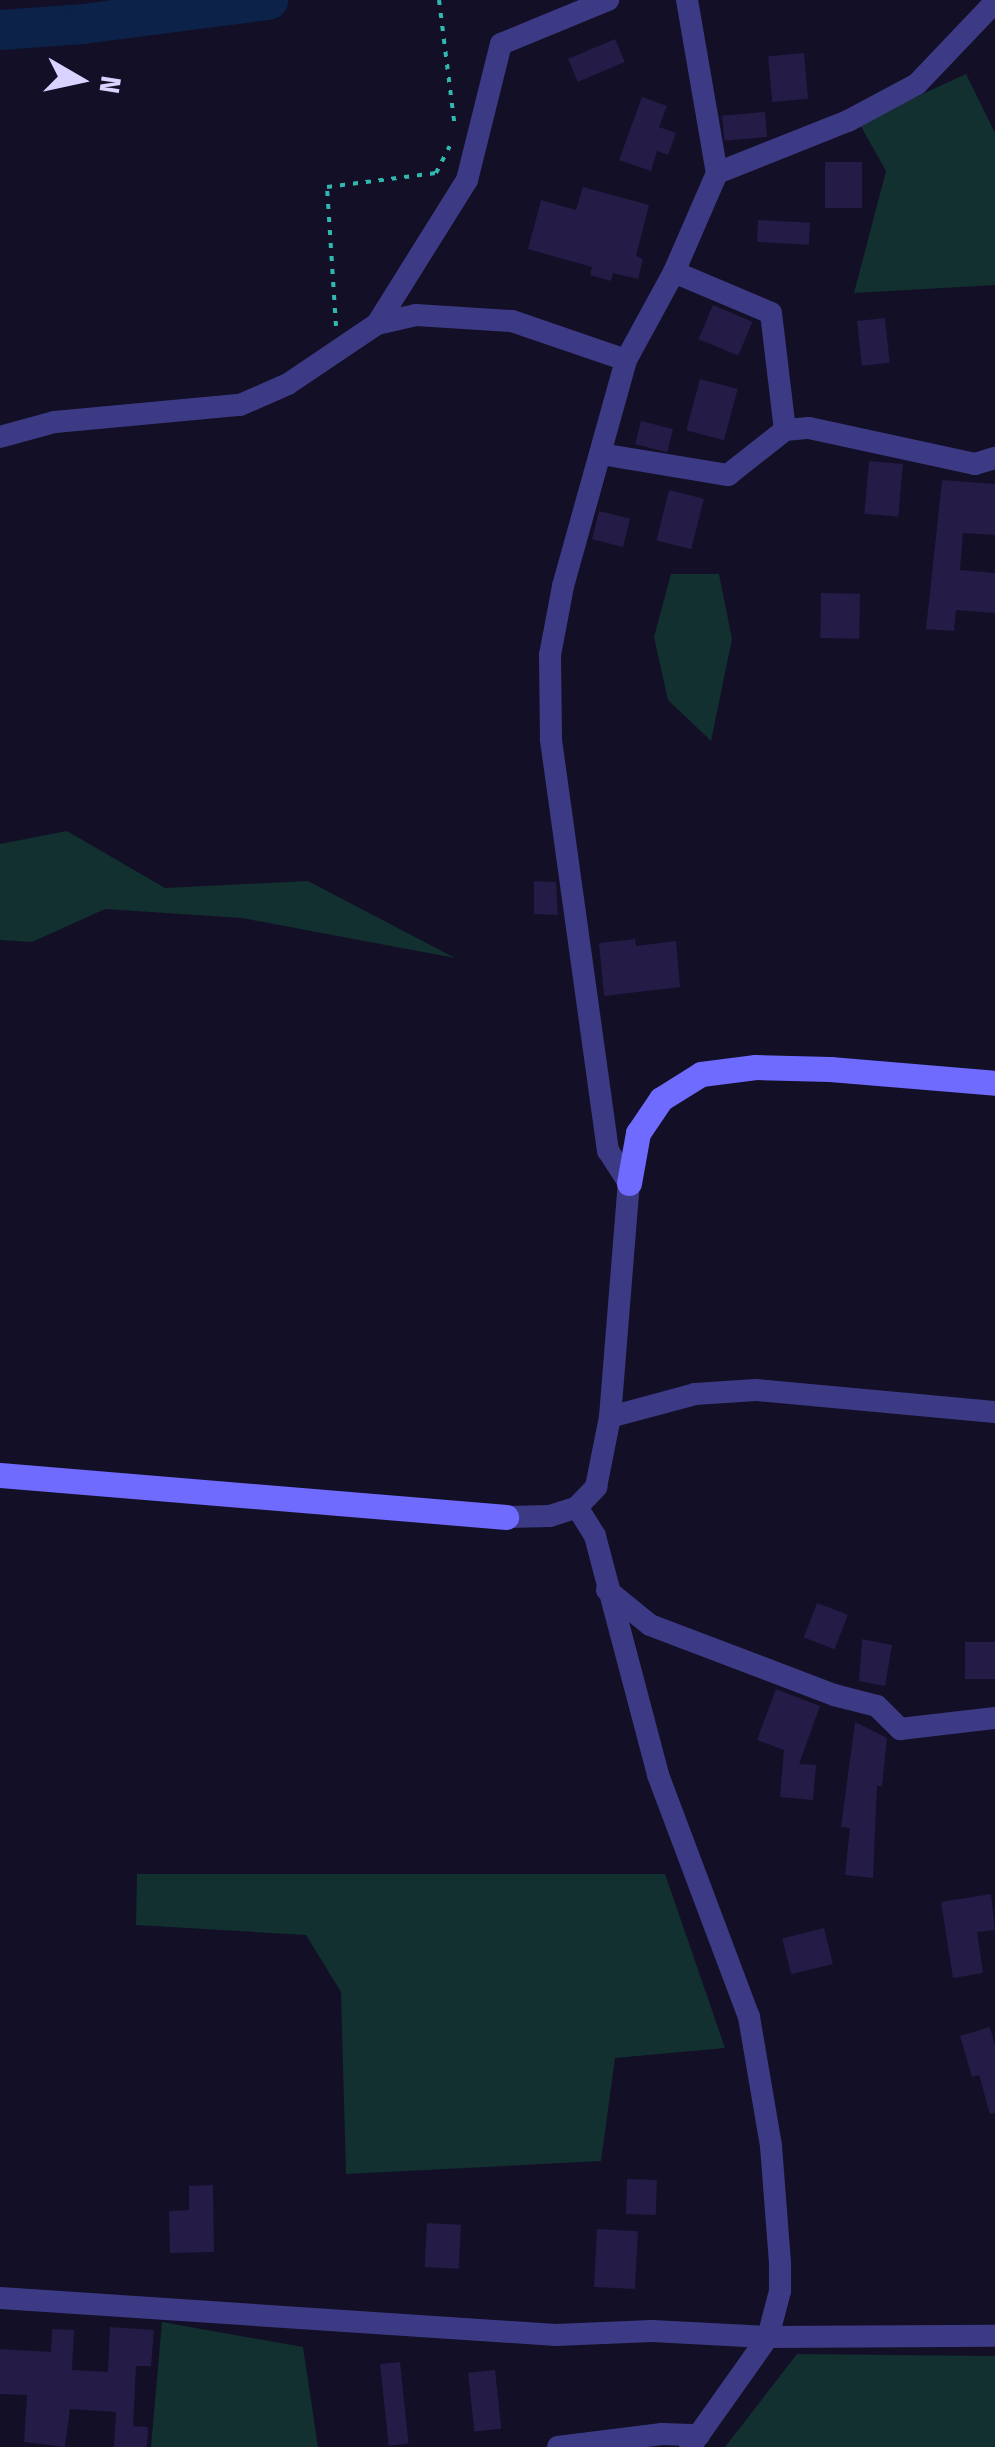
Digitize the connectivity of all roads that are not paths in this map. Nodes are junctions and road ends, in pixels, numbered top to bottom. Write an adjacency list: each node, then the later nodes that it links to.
1 (608, 0): 6 (street)
2 (688, 0): 4 (street)
3 (995, 2): 4 (street)
4 (716, 173): 5 (street)
5 (674, 272): 7 (street); 8 (street)
6 (377, 324): 7 (street); 9 (street)
7 (626, 360): 10 (street)
8 (784, 430): 10 (street); 11 (street)
9 (0, 437)
10 (602, 454): 13 (street)
11 (995, 458)
12 (995, 1083): 13 (street)
13 (629, 1182): 15 (street)
14 (995, 1412): 15 (street)
15 (610, 1417): 17 (street)
16 (0, 1475): 18 (street)
17 (577, 1507): 18 (street); 19 (street)
18 (506, 1517)
19 (607, 1590): 20 (street); 23 (street)
20 (995, 1718)
21 (0, 2298): 23 (street)
22 (995, 2336): 23 (street)
23 (768, 2337): 24 (street)
24 (694, 2441): 25 (street)
25 (558, 2447)

